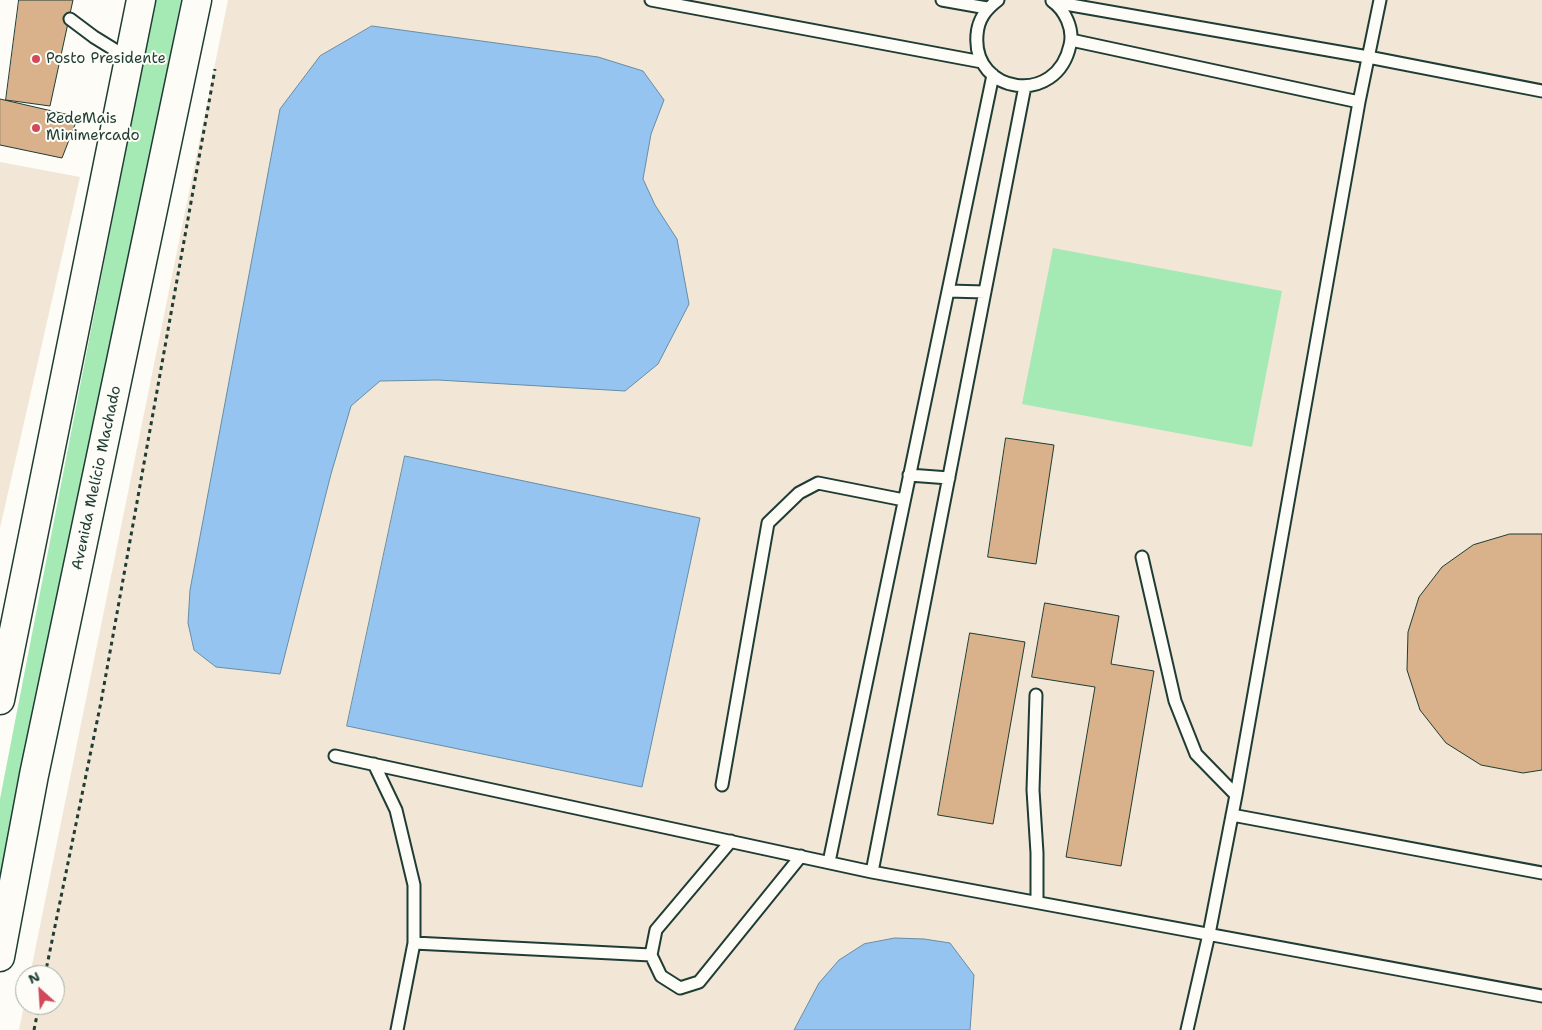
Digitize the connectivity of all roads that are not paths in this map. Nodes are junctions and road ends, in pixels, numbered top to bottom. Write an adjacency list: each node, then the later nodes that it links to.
1 (141, 0): 12 (main road)
2 (197, 0): 40 (main road, Avenida Melício Machado)
3 (651, 0): 13 (lane)
4 (942, 0): 8 (lane)
5 (998, 0): 8 (lane)
6 (1380, 0): 11 (lane)
7 (1052, 1): 10 (lane); 11 (lane)
8 (987, 8): 13 (lane)
9 (70, 18): 12 (lane)
10 (1071, 40): 15 (lane); 17 (lane)
11 (1368, 57): 16 (lane); 17 (lane)
12 (128, 58): 25 (main road)
13 (982, 62): 14 (lane)
14 (993, 75): 15 (lane); 18 (lane)
15 (1025, 86): 19 (lane)
16 (1542, 91)
17 (1359, 102): 29 (lane)
18 (948, 291): 19 (lane); 20 (lane)
19 (985, 292): 21 (lane)
20 (910, 475): 21 (lane); 22 (lane)
21 (949, 478): 34 (lane)
22 (904, 500): 28 (lane); 33 (lane)
23 (1142, 557): 29 (lane)
24 (1036, 695): 36 (lane)
25 (0, 700)
26 (335, 756): 27 (lane)
27 (374, 764): 31 (lane); 38 (lane)
28 (722, 785)
29 (1236, 796): 30 (lane)
30 (1232, 815): 35 (lane); 37 (lane)
31 (731, 841): 32 (lane); 39 (lane)
32 (801, 856): 33 (lane); 39 (lane)
33 (829, 862): 34 (lane)
34 (872, 872): 36 (lane)
35 (1542, 873)
36 (1036, 902): 37 (lane)
37 (1209, 934): 41 (lane); 43 (lane)
38 (414, 943): 39 (lane); 42 (lane)
39 (651, 955)
40 (0, 957)
41 (1542, 996)
42 (397, 1030)
43 (1187, 1030)

